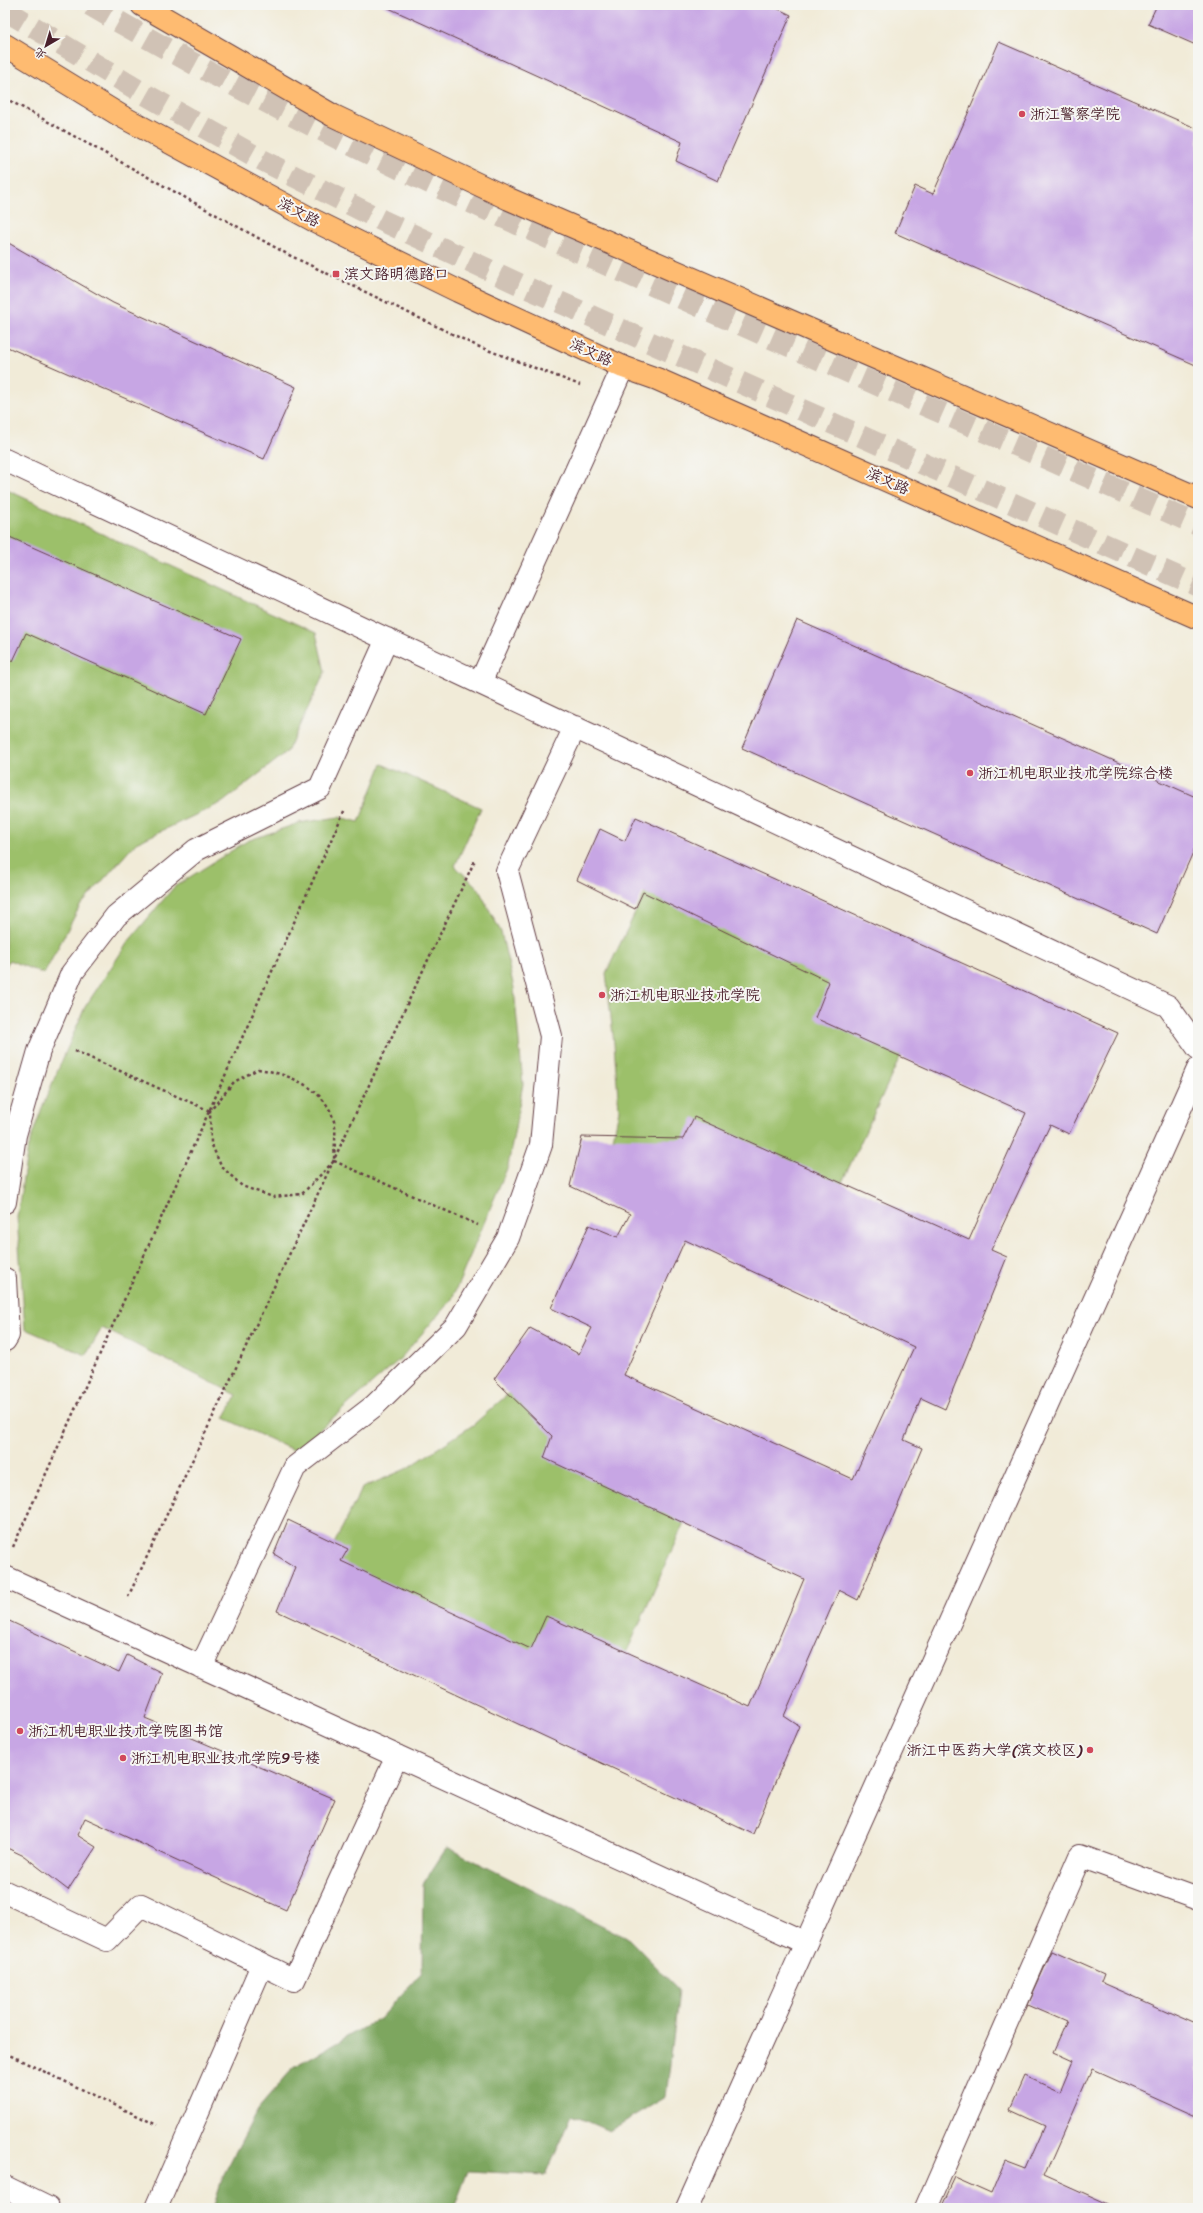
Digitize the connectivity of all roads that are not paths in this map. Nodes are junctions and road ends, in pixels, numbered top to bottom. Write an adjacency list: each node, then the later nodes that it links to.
1 (142, 5): 5 (main road)
2 (5, 45): 3 (main road, 滨文路)
3 (623, 367): 6 (main road, 滨文路); 8 (street)
4 (5, 460): 7 (street)
5 (1198, 498)
6 (1198, 618)
7 (387, 639): 8 (street); 12 (street)
8 (480, 683): 9 (street)
9 (575, 727): 10 (street); 16 (street)
10 (1198, 1048)
11 (1198, 1069): 20 (street)
12 (5, 1202)
13 (5, 1279): 14 (street)
14 (5, 1340)
15 (5, 1577): 16 (street)
16 (201, 1667): 17 (street)
17 (397, 1756): 20 (street); 21 (street)
18 (5, 1892): 21 (street)
19 (1198, 1899): 26 (street)
20 (806, 1943): 25 (street)
21 (262, 1965): 24 (street)
22 (5, 2187): 23 (street)
23 (48, 2208)
24 (156, 2208)
25 (687, 2208)
26 (926, 2208)

